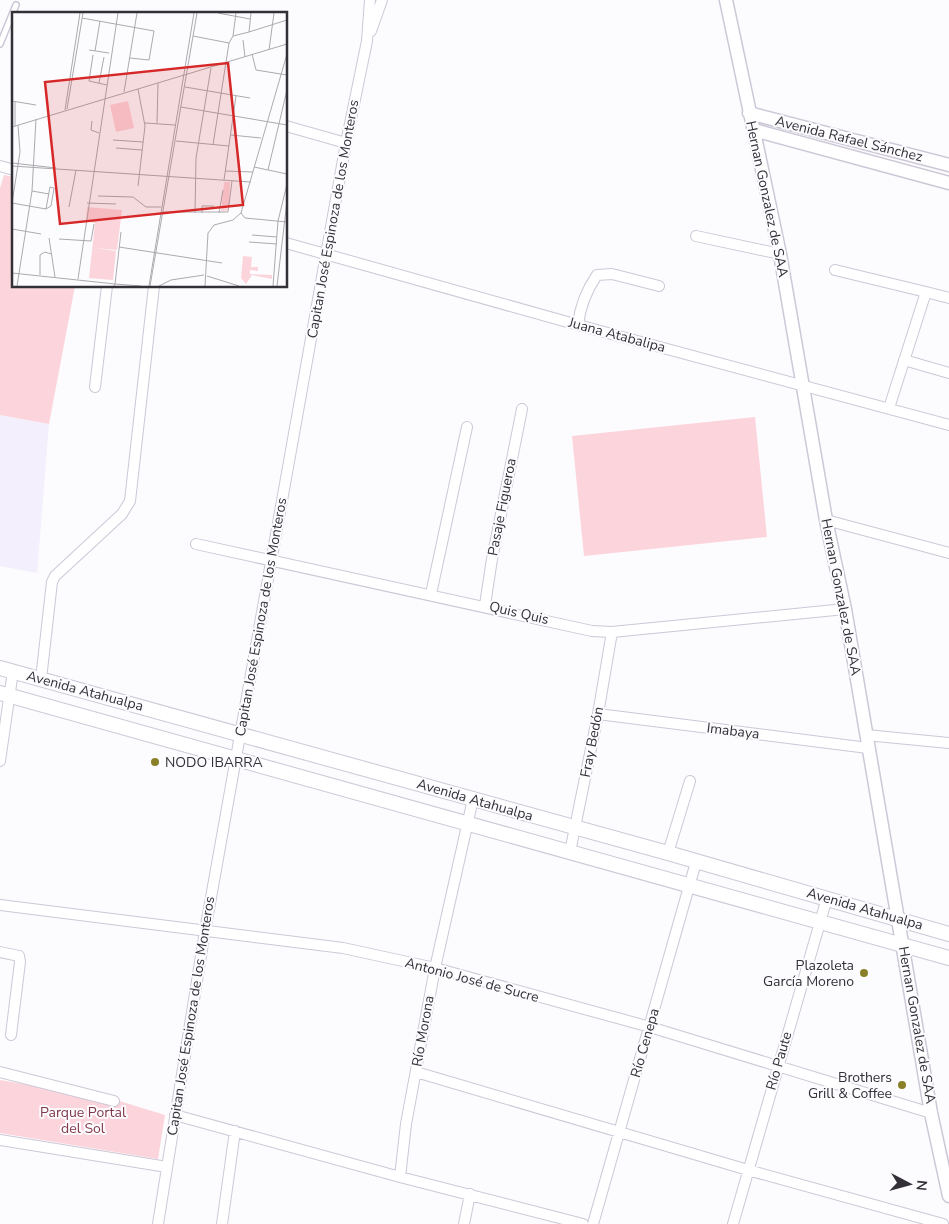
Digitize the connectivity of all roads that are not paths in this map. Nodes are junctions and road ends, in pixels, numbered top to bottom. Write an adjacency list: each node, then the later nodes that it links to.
1 (370, 0): 7 (street, Capitan José Espinoza de los Monteros)
2 (382, 0): 7 (street, Capitan José Espinoza de los Monteros)
3 (726, 0): 9 (street, Hernan Gonzalez de SAA)
4 (16, 5): 5 (lane)
5 (13, 12)
6 (12, 15): 8 (lane)
7 (367, 41): 12 (street, Capitan José Espinoza de los Monteros)
8 (0, 44)
9 (748, 113): 11 (street, Hernan Gonzalez de SAA); 13 (street, Avenida Rafael Sánchez)
10 (288, 127): 12 (street)
11 (754, 130): 14 (street, Avenida Rafael Sánchez); 18 (street, Hernan Gonzalez de SAA)
12 (346, 143): 17 (street, Capitan José Espinoza de los Monteros)
13 (949, 165)
14 (949, 183)
15 (696, 236): 18 (street)
16 (288, 244): 17 (street, Juana Atabalipa)
17 (326, 254): 25 (street, Juana Atabalipa); 37 (street, Capitan José Espinoza de los Monteros)
18 (780, 254): 28 (street, Hernan Gonzalez de SAA)
19 (835, 270): 23 (street)
20 (660, 286): 25 (street)
21 (108, 288): 29 (street)
22 (154, 288): 43 (street)
23 (926, 292): 24 (street); 26 (street)
24 (949, 298)
25 (578, 325): 28 (street, Juana Atabalipa)
26 (904, 360): 27 (street); 30 (street)
27 (949, 373)
28 (803, 386): 30 (street, Juana Atabalipa); 34 (street, Hernan Gonzalez de SAA)
29 (95, 387)
30 (889, 408): 32 (street, Juana Atabalipa)
31 (522, 409): 39 (street, Pasaje Figueroa)
32 (949, 424)
33 (467, 427): 38 (street)
34 (826, 520): 36 (street); 40 (street, Hernan Gonzalez de SAA)
35 (196, 544): 37 (street, Quis Quis)
36 (949, 553)
37 (270, 560): 38 (street, Quis Quis); 46 (street, Capitan José Espinoza de los Monteros)
38 (431, 594): 39 (street, Quis Quis)
39 (485, 605): 41 (street, Quis Quis)
40 (845, 609): 41 (street, Quis Quis); 47 (street, Hernan Gonzalez de SAA)
41 (612, 632): 45 (street, Fray Bedón)
42 (7, 670): 43 (main road, Avenida Atahualpa); 44 (street)
43 (41, 679): 46 (main road, Avenida Atahualpa)
44 (5, 694): 49 (main road, Avenida Atahualpa); 50 (street)
45 (598, 714): 47 (street, Imabaya); 54 (street, Fray Bedón)
46 (240, 734): 49 (street, Capitan José Espinoza de los Monteros); 52 (main road, Avenida Atahualpa)
47 (867, 741): 48 (street, Imabaya); 62 (street, Hernan Gonzalez de SAA)
48 (949, 744)
49 (235, 759): 53 (main road, Avenida Atahualpa); 63 (street, Capitan José Espinoza de los Monteros)
50 (0, 761)
51 (690, 781): 56 (street)
52 (473, 799): 53 (street, Río Morona); 54 (main road, Avenida Atahualpa)
53 (468, 823): 55 (main road, Avenida Atahualpa); 68 (street, Río Morona)
54 (575, 828): 55 (street, Fray Bedón); 56 (main road, Avenida Atahualpa)
55 (570, 852): 58 (main road, Avenida Atahualpa)
56 (668, 853): 57 (main road, Avenida Atahualpa)
57 (696, 862): 58 (street, Río Cenepa); 59 (main road, Avenida Atahualpa)
58 (689, 884): 61 (main road, Avenida Atahualpa); 69 (street, Río Cenepa)
59 (827, 898): 61 (street, Río Paute); 62 (main road, Avenida Atahualpa)
60 (0, 905): 63 (street, Antonio José de Sucre)
61 (820, 920): 65 (main road, Avenida Atahualpa); 71 (street, Río Paute)
62 (898, 920): 64 (main road, Avenida Atahualpa); 65 (street, Hernan Gonzalez de SAA)
63 (204, 931): 68 (street, Antonio José de Sucre); 76 (street, Capitan José Espinoza de los Monteros)
64 (949, 934)
65 (903, 945): 67 (main road, Avenida Atahualpa); 75 (street, Hernan Gonzalez de SAA)
66 (0, 952): 70 (street)
67 (949, 958)
68 (435, 968): 69 (street, Antonio José de Sucre); 73 (street, Río Morona)
69 (650, 1027): 71 (street, Antonio José de Sucre); 78 (street, Río Cenepa)
70 (12, 1035)
71 (777, 1066): 75 (street, Antonio José de Sucre); 81 (street, Río Paute)
72 (0, 1072): 74 (street)
73 (416, 1072): 78 (street); 82 (street, Río Morona)
74 (114, 1101)
75 (931, 1113): 84 (street, Hernan Gonzalez de SAA)
76 (175, 1115): 77 (street); 80 (street, Capitan José Espinoza de los Monteros)
77 (235, 1131): 82 (street); 86 (street)
78 (618, 1132): 81 (street); 89 (street, Río Cenepa)
79 (0, 1140): 80 (street)
80 (167, 1167): 85 (street, Capitan José Espinoza de los Monteros)
81 (748, 1170): 90 (street, Río Paute); 91 (street)
82 (400, 1177): 83 (street)
83 (470, 1194): 87 (street); 88 (street)
84 (949, 1196)
85 (158, 1224)
86 (222, 1224)
87 (464, 1224)
88 (584, 1224)
89 (593, 1224)
90 (733, 1224)
91 (943, 1224)

